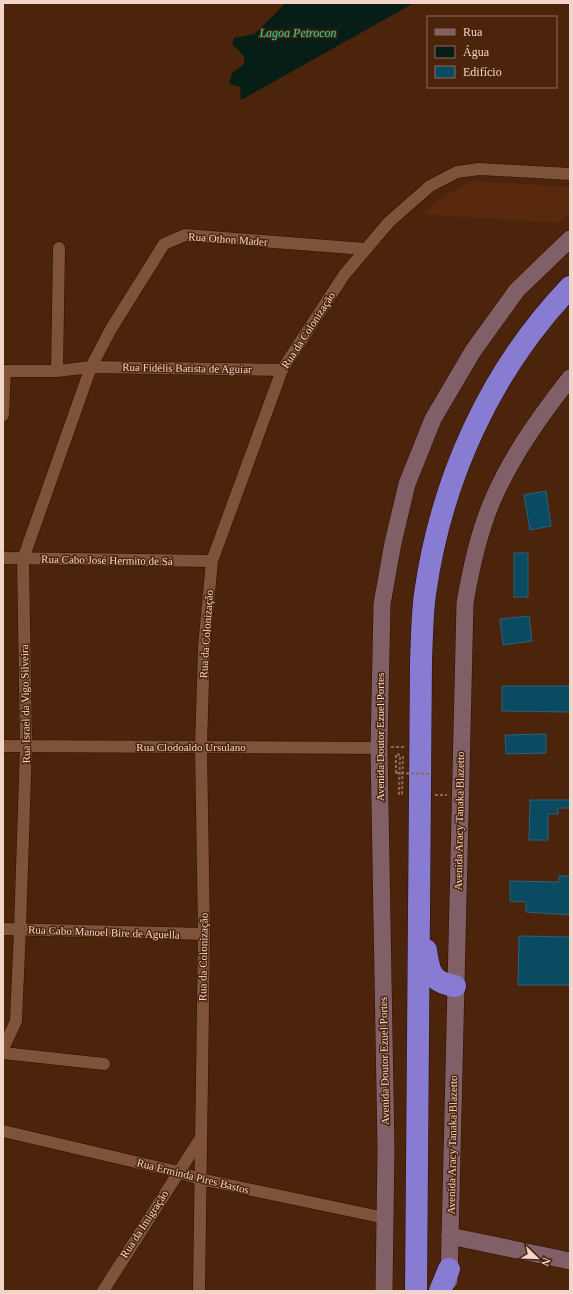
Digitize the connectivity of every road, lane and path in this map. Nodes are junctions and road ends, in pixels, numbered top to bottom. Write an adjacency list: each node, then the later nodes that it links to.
1 (570, 174): 4 (street, Rua da Colonização)
2 (570, 239): 18 (main road, Avenida Doutor Ezuel Portes)
3 (59, 248): 9 (street)
4 (365, 249): 6 (street, Rua Othon Mader); 7 (street, Rua da Colonização)
5 (570, 287): 20 (highway)
6 (91, 367): 7 (street, Rua Fidélis Batista de Aguiar); 9 (street, Rua Fidélis Batista de Aguiar); 13 (street, Rua Israel da Vigo Silveira)
7 (282, 370): 14 (street, Rua da Colonização)
8 (4, 371): 9 (street, Rua Fidélis Batista de Aguiar); 11 (street)
9 (57, 371)
10 (570, 378): 24 (main road, Avenida Aracy Tanaka Blazetto)
11 (3, 415)
12 (3, 558): 13 (street, Rua Cabo José Hermito de Sá)
13 (23, 559): 14 (street, Rua Cabo José Hermito de Sá); 16 (street, Rua Israel da Vigo Silveira)
14 (212, 561): 17 (street, Rua da Colonização)
15 (3, 746): 16 (street, Rua Clodoaldo Ursulano)
16 (26, 746): 17 (street, Rua Clodoaldo Ursulano); 22 (street, Rua Israel da Vigo Silveira)
17 (201, 747): 18 (street, Rua Clodoaldo Ursulano); 23 (street, Rua da Colonização)
18 (379, 748): 19 (path, bridge); 32 (main road, Avenida Doutor Ezuel Portes)
19 (429, 774)
20 (418, 905): 24 (highway); 39 (highway)
21 (3, 929): 22 (street, Rua Cabo Manoel Bire de Aguella)
22 (20, 929): 23 (street, Rua Cabo Manoel Bire de Aguella); 25 (street, Rua Israel da Vigo Silveira)
23 (204, 934): 29 (street, Rua da Colonização)
24 (455, 986): 33 (main road, Avenida Aracy Tanaka Blazetto)
25 (3, 1049)
26 (3, 1053): 27 (street)
27 (104, 1064)
28 (3, 1131): 30 (street, Rua Erminda Pires Bastos)
29 (200, 1139): 30 (street, Rua da Imigração); 31 (street, Rua da Colonização)
30 (178, 1172): 31 (street, Rua Erminda Pires Bastos); 36 (street, Rua da Imigração)
31 (200, 1179): 32 (street, Rua Erminda Pires Bastos); 37 (street, Rua da Colonização)
32 (384, 1218): 38 (main road, Avenida Doutor Ezuel Portes)
33 (450, 1236): 34 (main road); 35 (main road, Avenida Aracy Tanaka Blazetto)
34 (570, 1261)
35 (449, 1269): 40 (highway); 41 (main road, Avenida Aracy Tanaka Blazetto)
36 (103, 1291)
37 (199, 1291)
38 (384, 1291)
39 (416, 1291)
40 (440, 1291)
41 (449, 1291)

